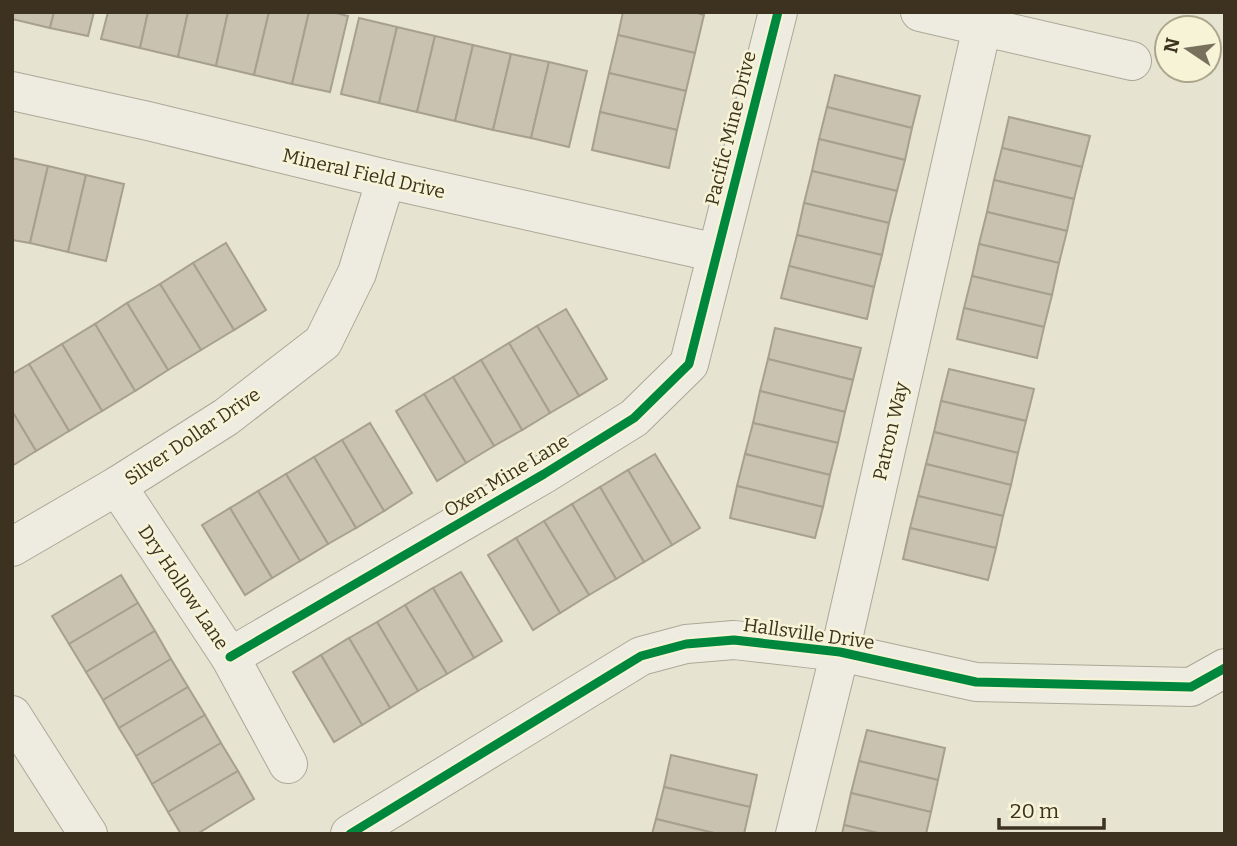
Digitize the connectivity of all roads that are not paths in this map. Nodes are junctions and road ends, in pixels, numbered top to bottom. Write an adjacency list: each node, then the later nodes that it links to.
1 (778, 12): 7 (street, Pacific Mine Drive)
2 (920, 12): 3 (street)
3 (982, 27): 4 (street); 10 (street, Patron Way)
4 (1132, 61)
5 (12, 91): 6 (street, Mineral Field Drive)
6 (386, 179): 7 (street, Mineral Field Drive); 8 (street, Silver Dollar Drive)
7 (717, 253): 11 (street, Oxen Mine Lane)
8 (117, 486): 9 (street, Silver Dollar Drive); 11 (street, Dry Hollow Lane)
9 (12, 547)
10 (840, 652): 12 (street, Hallsville Drive); 16 (street, Hallsville Drive); 17 (street, Patron Way)
11 (230, 657): 14 (street, Dry Hollow Lane)
12 (1225, 668)
13 (12, 715): 15 (street)
14 (288, 764)
15 (88, 834)
16 (349, 834)
17 (795, 834)

